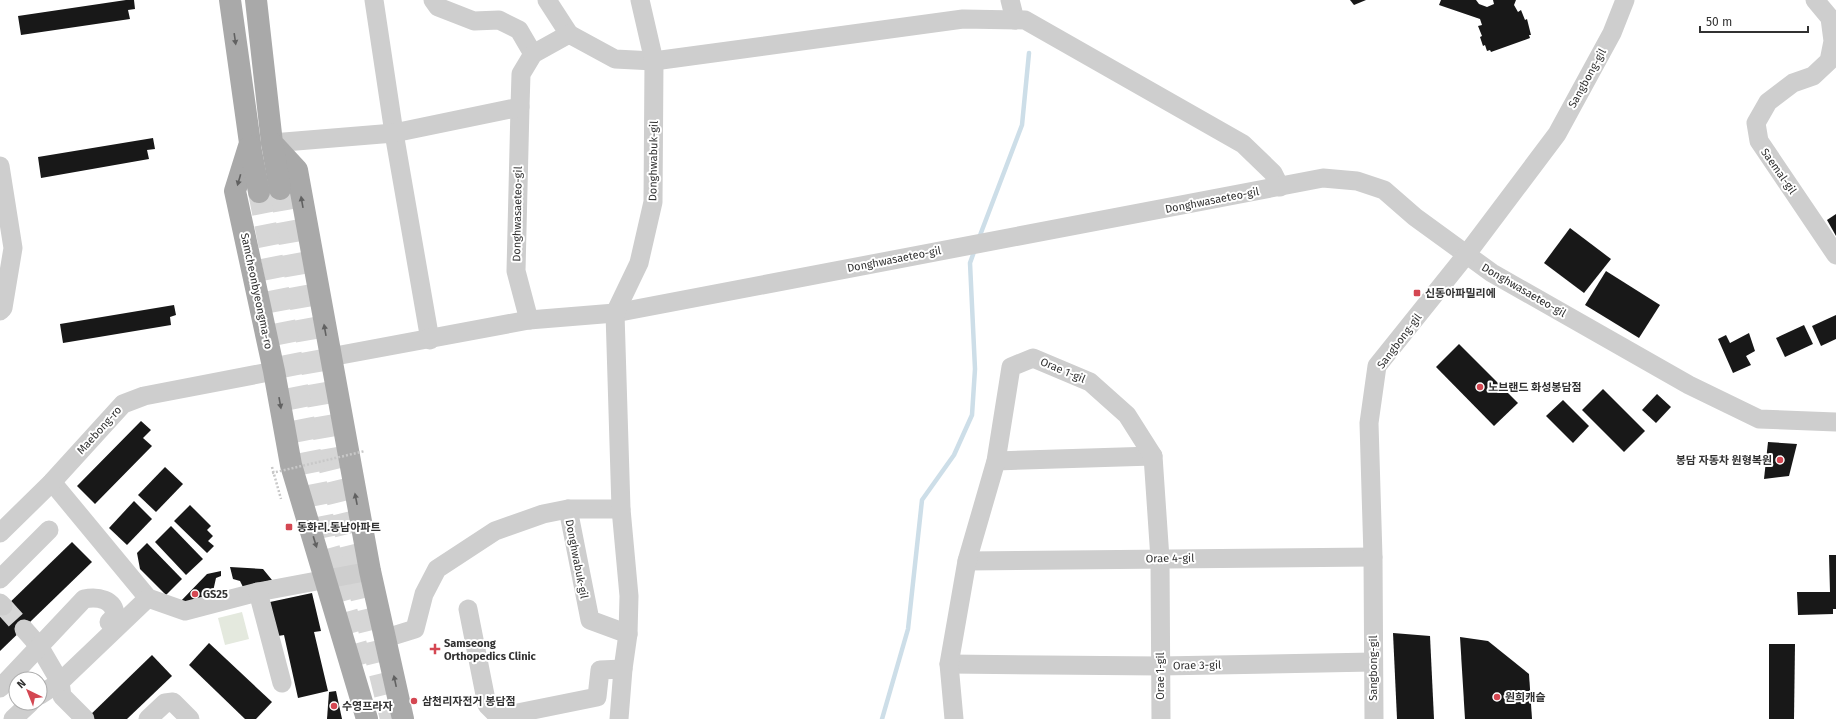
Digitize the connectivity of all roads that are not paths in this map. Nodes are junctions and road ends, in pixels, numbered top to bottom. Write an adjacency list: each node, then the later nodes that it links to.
1 (230, 0): 17 (main road, Samcheonbyeongma-ro, one-way to 17)
2 (256, 0): 18 (main road)
3 (374, 0): 16 (street)
4 (433, 0): 13 (street)
5 (547, 0): 11 (street)
6 (640, 0): 14 (street, Donghwabuk-gil)
7 (1010, 0): 10 (street)
8 (1625, 0): 23 (street, Sangbong-gil)
9 (1815, 0): 12 (street, Saemal-gil)
10 (1014, 20): 14 (street); 20 (street)
11 (569, 34): 13 (street); 14 (street)
12 (1834, 41): 24 (street, Saemal-gil)
13 (533, 54): 15 (street, Donghwasaeteo-gil)
14 (654, 61): 26 (street, Donghwabuk-gil)
15 (520, 106): 16 (street); 27 (street, Donghwasaeteo-gil)
16 (394, 133): 18 (street); 28 (street)
17 (250, 143): 22 (main road); 30 (main road, Samcheonbyeongma-ro, one-way to 30)
18 (272, 143): 21 (main road); 29 (main road, one-way to 18)
19 (0, 166): 25 (street)
20 (1280, 187): 23 (street, Donghwasaeteo-gil); 26 (street, Donghwasaeteo-gil)
21 (280, 189)
22 (259, 192)
23 (1466, 255): 31 (street, Donghwasaeteo-gil); 39 (street, Sangbong-gil)
24 (1836, 255)
25 (0, 311)
26 (614, 313): 27 (street, Donghwasaeteo-gil); 36 (street, Donghwabuk-gil)
27 (530, 320): 28 (street, Donghwasaeteo-gil)
28 (430, 340): 29 (street, Donghwasaeteo-gil)
29 (330, 357): 42 (main road, one-way to 29)
30 (274, 371): 34 (street, Maebong-ro); 44 (main road, Samcheonbyeongma-ro, one-way to 44)
31 (1836, 422)
32 (1153, 456): 33 (street); 33 (street, Orae 1-gil); 40 (street, Orae 1-gil)
33 (996, 461): 41 (street, Orae 1-gil)
34 (52, 482): 38 (street, Maebong-ro); 46 (street)
35 (568, 509): 36 (street, Donghwabuk-gil); 50 (street, Donghwabuk-gil); 51 (street)
36 (621, 509): 50 (street, Donghwabuk-gil)
37 (49, 530): 43 (street)
38 (0, 532)
39 (1373, 557): 40 (street, Orae 4-gil); 53 (street, Sangbong-gil)
40 (1160, 558): 41 (street, Orae 4-gil); 55 (street, Orae 1-gil)
41 (967, 561): 54 (street, Orae 1-gil)
42 (370, 571): 44 (street); 51 (main road)
43 (0, 579)
44 (326, 580): 45 (street); 61 (main road, Samcheonbyeongma-ro)
45 (258, 592): 46 (street); 58 (street)
46 (148, 598): 57 (street)
47 (468, 609): 56 (street)
48 (109, 622): 52 (street)
49 (24, 629): 52 (street)
50 (628, 634): 56 (street, Donghwabuk-gil)
51 (386, 638): 69 (main road, one-way to 51)
52 (39, 646): 57 (street); 59 (street)
53 (1373, 662): 55 (street, Orae 3-gil); 73 (street, Sangbong-gil)
54 (949, 664): 55 (street, Orae 3-gil); 71 (street, Orae 1-gil)
55 (1160, 666): 72 (street, Orae 1-gil)
56 (623, 669): 70 (street, Donghwabuk-gil)
57 (60, 682): 60 (street); 64 (street)
58 (282, 683)
59 (0, 688)
60 (48, 690)
61 (362, 698): 67 (main road, Samcheonbyeongma-ro); 68 (main road)
62 (22, 711): 63 (street)
63 (13, 719)
64 (85, 719)
65 (148, 719): 66 (street)
66 (190, 719)
67 (367, 719)
68 (379, 719)
69 (403, 719)
70 (619, 719)
71 (954, 719)
72 (1160, 719)
73 (1374, 719)

